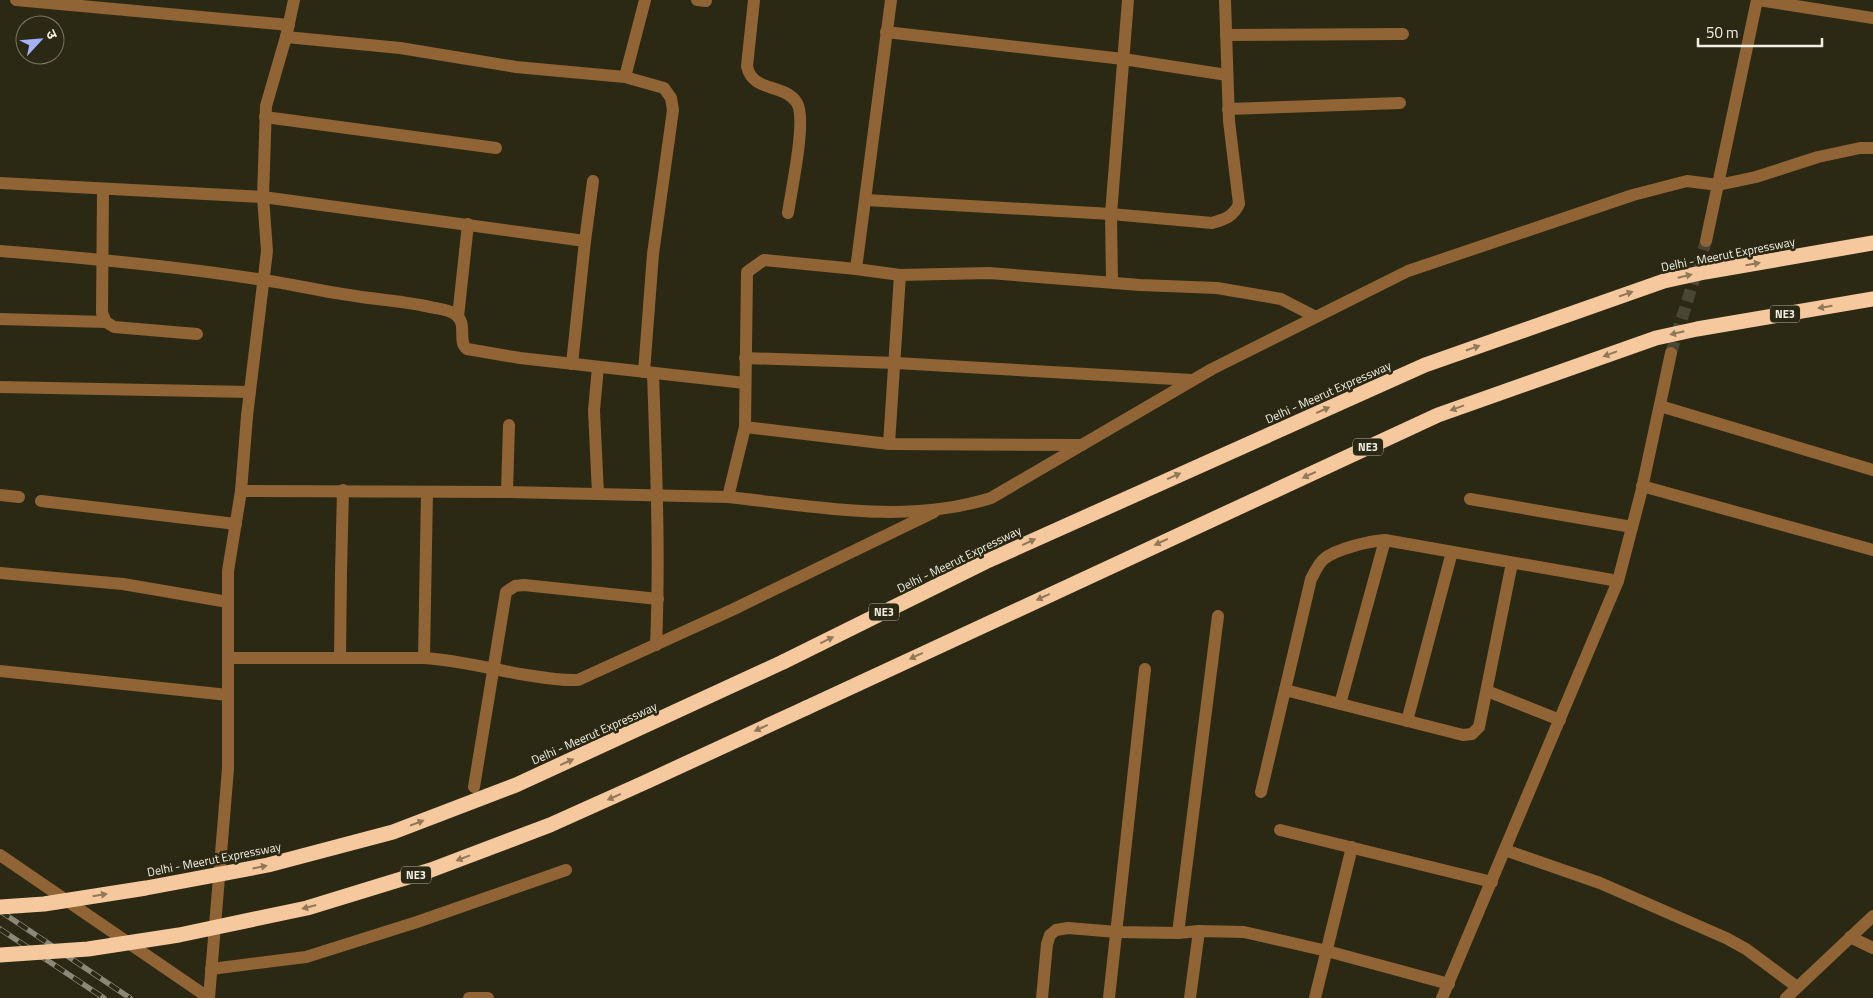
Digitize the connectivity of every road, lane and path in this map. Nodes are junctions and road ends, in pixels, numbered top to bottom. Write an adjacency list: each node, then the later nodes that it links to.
1 (16, 0): 10 (street)
2 (294, 0): 10 (street)
3 (645, 0): 16 (street)
4 (754, 0): 28 (street)
5 (891, 0): 11 (street)
6 (1128, 0): 14 (street)
7 (1225, 0): 13 (street)
8 (1758, 0): 9 (street); 24 (street)
9 (1873, 18)
10 (287, 31): 16 (street); 19 (street)
11 (886, 32): 14 (street); 27 (street)
12 (1403, 34): 13 (street)
13 (1226, 35): 15 (street)
14 (1123, 59): 15 (street); 29 (street)
15 (1227, 75): 18 (street)
16 (625, 77): 51 (street)
17 (1400, 103): 18 (street)
18 (1228, 109): 29 (street)
19 (265, 117): 20 (street); 26 (street)
20 (496, 148)
21 (1873, 148): 24 (street)
22 (593, 182): 31 (street)
23 (0, 183): 25 (street)
24 (1718, 185): 32 (street); 41 (street)
25 (103, 189): 26 (street); 35 (street)
26 (263, 197): 30 (street); 38 (street)
27 (866, 200): 29 (street); 36 (street)
28 (788, 214)
29 (1111, 214): 39 (street)
30 (468, 224): 31 (street); 42 (street)
31 (585, 241): 49 (street)
32 (1706, 241)
33 (1873, 243): 107 (highway, Delhi - Meerut Expressway / NE3, one-way to 33, bridge)
34 (0, 251): 35 (street)
35 (102, 259): 38 (street); 44 (street)
36 (856, 269): 37 (street); 47 (street)
37 (900, 275): 39 (street); 48 (street)
38 (264, 280): 42 (street); 55 (street)
39 (1112, 282): 41 (street)
40 (1873, 299): 115 (highway, NE3, one-way to 115, bridge)
41 (1314, 316): 52 (street)
42 (458, 317): 49 (street)
43 (0, 320): 44 (street)
44 (106, 322): 45 (street)
45 (198, 334)
46 (1671, 353): 56 (street)
47 (745, 358): 48 (street); 53 (street)
48 (896, 363): 52 (street); 59 (street)
49 (572, 364): 50 (street)
50 (598, 367): 51 (street); 67 (street)
51 (649, 372): 53 (street); 69 (street)
52 (1192, 380): 60 (street)
53 (745, 383): 58 (street)
54 (0, 387): 55 (street)
55 (250, 392): 64 (street)
56 (1660, 406): 61 (street); 62 (street)
57 (508, 425): 66 (street)
58 (745, 427): 59 (street); 71 (street)
59 (889, 444): 60 (street)
60 (1082, 445): 74 (street)
61 (1873, 470)
62 (1642, 486): 76 (street); 78 (street)
63 (343, 490): 64 (street); 65 (street); 87 (street)
64 (241, 491): 75 (street)
65 (427, 492): 66 (street); 89 (street)
66 (507, 492): 67 (street)
67 (598, 494): 69 (street)
68 (0, 495): 70 (street)
69 (658, 496): 71 (street); 83 (street)
70 (19, 497)
71 (728, 497): 74 (street)
72 (1470, 499): 76 (street)
73 (41, 501): 75 (street)
74 (938, 510): 86 (street)
75 (236, 524): 84 (street)
76 (1632, 528): 82 (street)
77 (1385, 540): 79 (street); 93 (street); 96 (street)
78 (1873, 550)
79 (1452, 552): 80 (street); 98 (street)
80 (1512, 563): 82 (street); 94 (street)
81 (0, 574): 84 (street)
82 (1618, 582): 97 (street)
83 (658, 599): 86 (street); 90 (street)
84 (228, 602): 88 (street)
85 (1218, 616): 111 (street)
86 (656, 645): 90 (street)
87 (340, 657): 88 (street); 89 (street)
88 (228, 658): 95 (street)
89 (424, 658): 90 (street)
90 (495, 669): 99 (street)
91 (1145, 670): 110 (street)
92 (0, 671): 95 (street)
93 (1285, 690): 96 (street); 100 (street)
94 (1487, 691): 97 (street); 98 (street)
95 (228, 695): 116 (street)
96 (1340, 704): 98 (street)
97 (1560, 720): 103 (street)
98 (1407, 721)
99 (474, 787)
100 (1261, 792)
101 (1280, 830): 102 (street)
102 (1352, 847): 106 (street); 114 (street)
103 (1505, 850): 106 (street); 118 (street)
104 (0, 855): 119 (street)
105 (566, 870): 116 (street)
106 (1492, 882): 117 (street)
107 (0, 907)
108 (1873, 916): 112 (street)
109 (1199, 931): 111 (street); 114 (street); 124 (street)
110 (1117, 932): 111 (street); 122 (street); 123 (street)
111 (1178, 933)
112 (1850, 937): 113 (street); 118 (street)
113 (1873, 948)
114 (1327, 951): 117 (street); 125 (street)
115 (0, 954)
116 (211, 969): 119 (street)
117 (1449, 984): 126 (street)
118 (1797, 987): 127 (street)
119 (209, 998)
120 (469, 998): 121 (street)
121 (488, 998)
122 (1042, 998)
123 (1109, 998)
124 (1190, 998)
125 (1315, 998)
126 (1442, 998)
127 (1786, 998)

